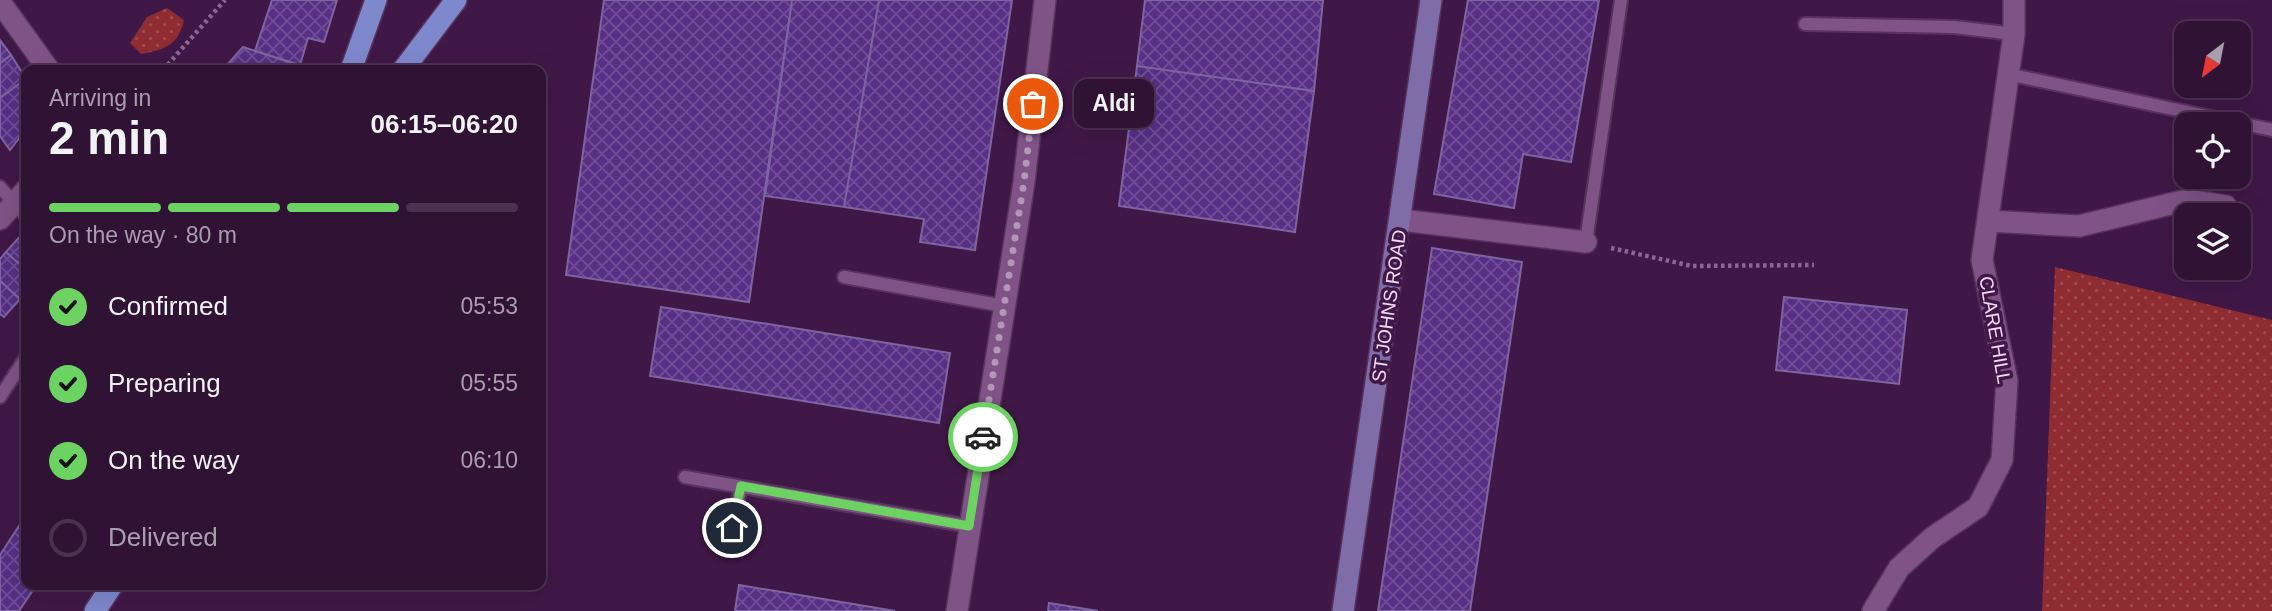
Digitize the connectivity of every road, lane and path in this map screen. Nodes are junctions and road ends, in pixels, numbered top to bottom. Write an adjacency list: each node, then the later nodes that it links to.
1 (225, 0): 12 (path)
2 (376, 0): 13 (main road)
3 (456, 0): 14 (main road)
4 (1045, 0): 27 (street)
5 (1431, 0): 22 (street, ST JOHNS ROAD)
6 (1621, 0): 24 (lane)
7 (2014, 0): 10 (street, CLARE HILL)
8 (0, 2): 11 (street)
9 (1805, 24): 10 (lane)
10 (2014, 34): 15 (street, CLARE HILL)
11 (45, 65)
12 (167, 65)
13 (353, 65)
14 (407, 65)
15 (2008, 74): 16 (lane); 23 (street, CLARE HILL)
16 (2272, 130)
17 (0, 187): 21 (lane)
18 (2174, 203): 23 (street)
19 (2175, 203): 20 (street)
20 (2206, 203)
21 (16, 207)
22 (1401, 220): 24 (street); 37 (street, ST JOHNS ROAD)
23 (1987, 221): 38 (street, CLARE HILL)
24 (1586, 242): 25 (path)
25 (1814, 265)
26 (844, 277): 27 (lane)
27 (1004, 306): 32 (street)
28 (21, 365): 29 (lane)
29 (0, 397)
30 (685, 477): 31 (lane)
31 (741, 486): 32 (lane); 33 (lane)
32 (969, 526): 36 (street)
33 (727, 550)
34 (109, 590): 35 (main road)
35 (95, 611)
36 (957, 611)
37 (1343, 611)
38 (1873, 611)

